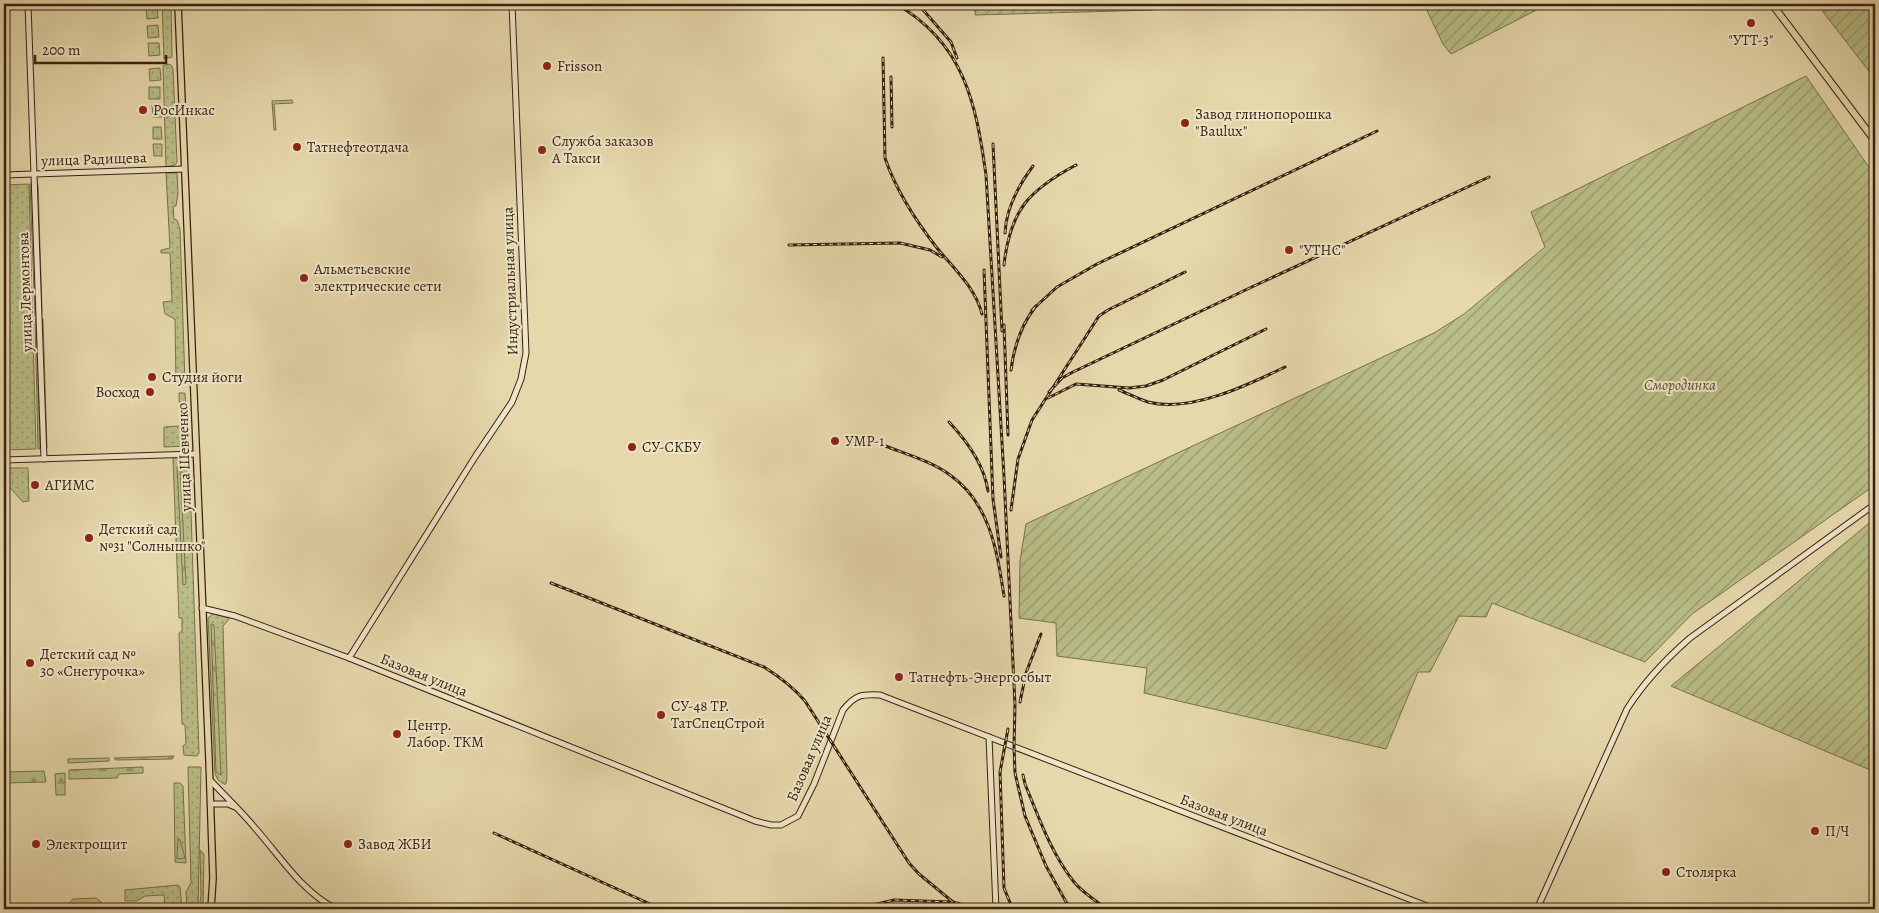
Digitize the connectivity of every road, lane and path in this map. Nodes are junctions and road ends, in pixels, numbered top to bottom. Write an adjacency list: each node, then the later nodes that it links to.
1 (28, 4): 7 (street, улица Лермонтова)
2 (178, 4): 6 (main road, улица Шевченко)
3 (512, 4): 14 (street, Индустриальная улица)
4 (1772, 4): 5 (highway)
5 (1875, 141)
6 (184, 169): 7 (street, улица Радищева); 9 (main road, улица Шевченко)
7 (34, 174): 8 (street, улица Радищева); 10 (street, улица Лермонтова)
8 (4, 175)
9 (196, 454): 10 (street); 13 (main road, улица Шевченко)
10 (44, 459): 11 (street)
11 (4, 460)
12 (1875, 504): 23 (street)
13 (202, 608): 14 (street, Базовая улица); 16 (main road, улица Шевченко)
14 (349, 658): 15 (street, Базовая улица)
15 (990, 737): 21 (street); 22 (street, Базовая улица)
16 (210, 780): 17 (main road, улица Шевченко); 18 (street)
17 (211, 804): 18 (street); 19 (main road, улица Шевченко)
18 (237, 808): 20 (street)
19 (211, 909)
20 (336, 909)
21 (996, 909)
22 (1435, 909)
23 (1537, 909)

